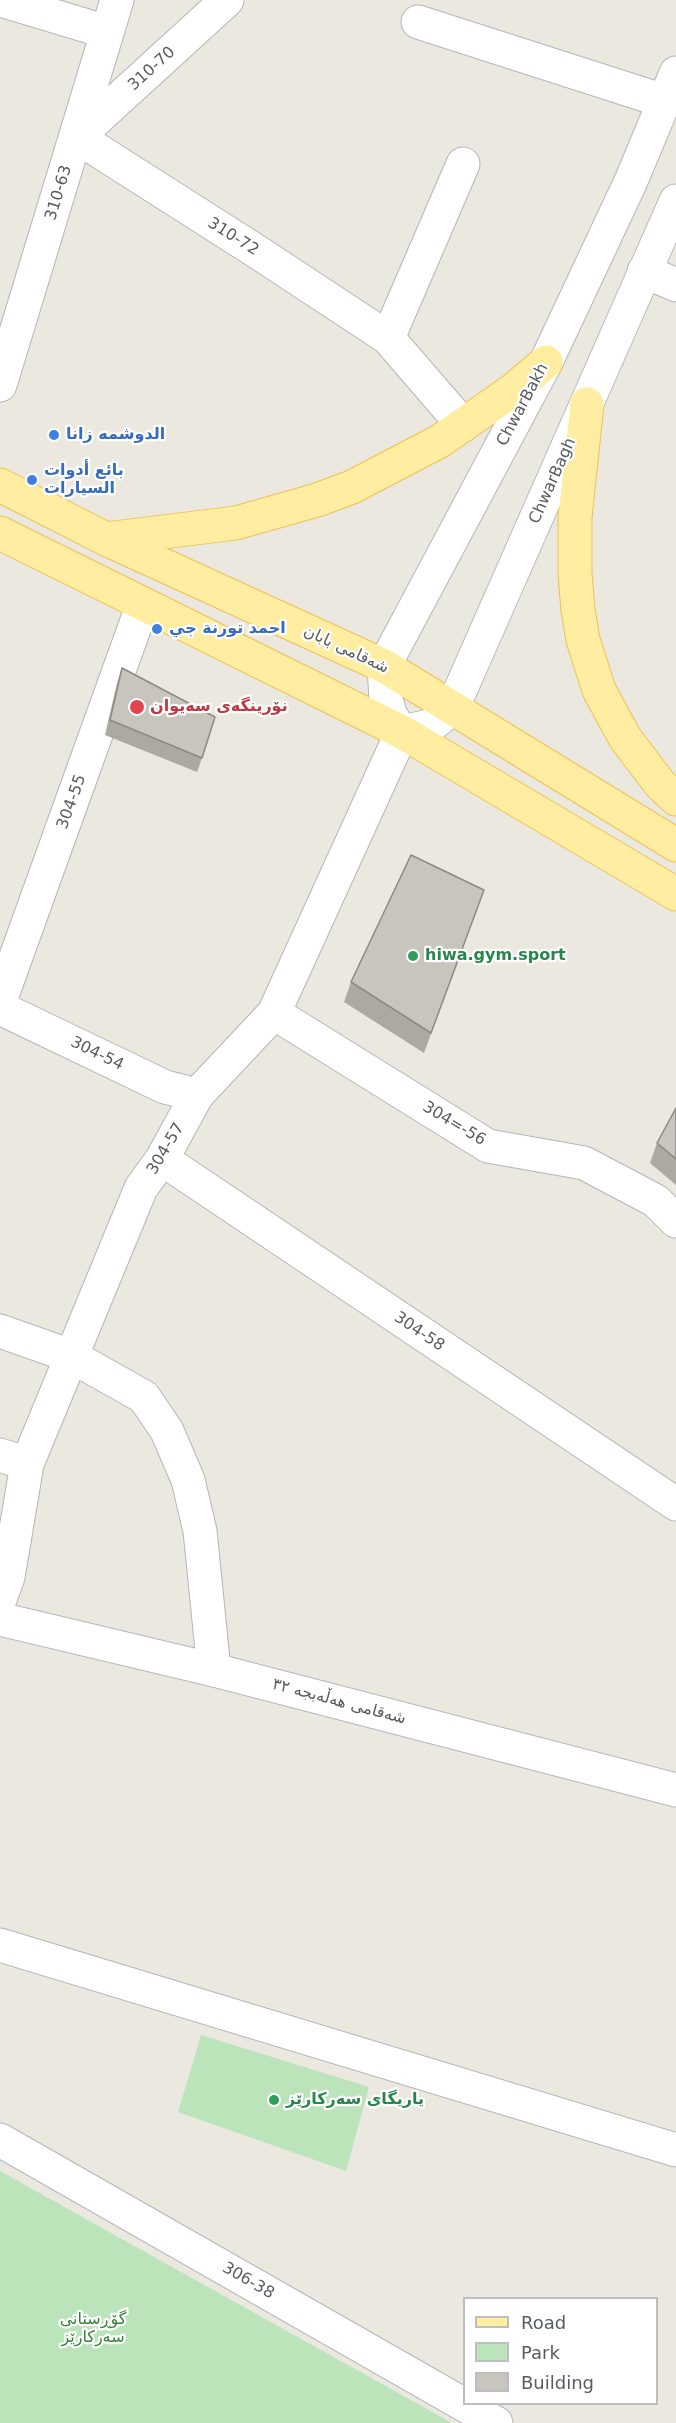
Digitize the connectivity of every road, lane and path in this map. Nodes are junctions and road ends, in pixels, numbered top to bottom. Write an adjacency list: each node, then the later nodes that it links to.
1 (1, 0): 5 (street)
2 (117, 0): 5 (street, 310-63)
3 (227, 0): 7 (street, 310-70)
4 (417, 22): 6 (street)
5 (107, 32): 7 (street, 310-63)
6 (670, 87): 13 (street, ChwarBakh)
7 (77, 137): 12 (street, 310-72); 14 (street, 310-63)
8 (463, 164): 12 (street)
9 (676, 201): 10 (street, ChwarBagh)
10 (644, 271): 11 (street); 15 (street, ChwarBagh)
11 (676, 285)
12 (388, 338): 16 (street, 310-72)
13 (546, 362): 16 (main road); 21 (street, ChwarBakh)
14 (0, 386)
15 (587, 404): 22 (street, ChwarBagh); 24 (main road)
16 (463, 425): 19 (main road)
17 (0, 485): 19 (main road, شەقامی بابان)
18 (0, 533): 20 (main road)
19 (106, 539): 21 (main road, شەقامی بابان)
20 (143, 603): 23 (main road); 27 (street, 304-55)
21 (384, 666): 22 (main road, شەقامی بابان); 23 (street)
22 (452, 709): 23 (street); 25 (main road, شەقامی بابان)
23 (402, 732): 26 (main road); 29 (street, 304-57)
24 (676, 799)
25 (676, 845)
26 (676, 894)
27 (0, 1001)
28 (0, 1008): 30 (street, 304-54)
29 (274, 1013): 30 (street, 304-57); 32 (street, 304=-56)
30 (196, 1095): 31 (street, 304-57)
31 (162, 1159): 34 (street, 304-57); 36 (street, 304-58)
32 (676, 1221)
33 (0, 1331): 34 (street)
34 (71, 1356): 35 (street, 304-57); 39 (street)
35 (13, 1460): 37 (street, 304-57)
36 (676, 1504)
37 (0, 1599)
38 (0, 1619): 39 (street, شەقامی هەڵەبجە ٣٢)
39 (214, 1670): 40 (street, شەقامی هەڵەبجە ٣٢)
40 (676, 1790)
41 (0, 1945): 43 (street)
42 (0, 2140): 44 (street, 306-38)
43 (676, 2150)
44 (463, 2405)
45 (464, 2405): 46 (street, 306-38)
46 (495, 2423)

